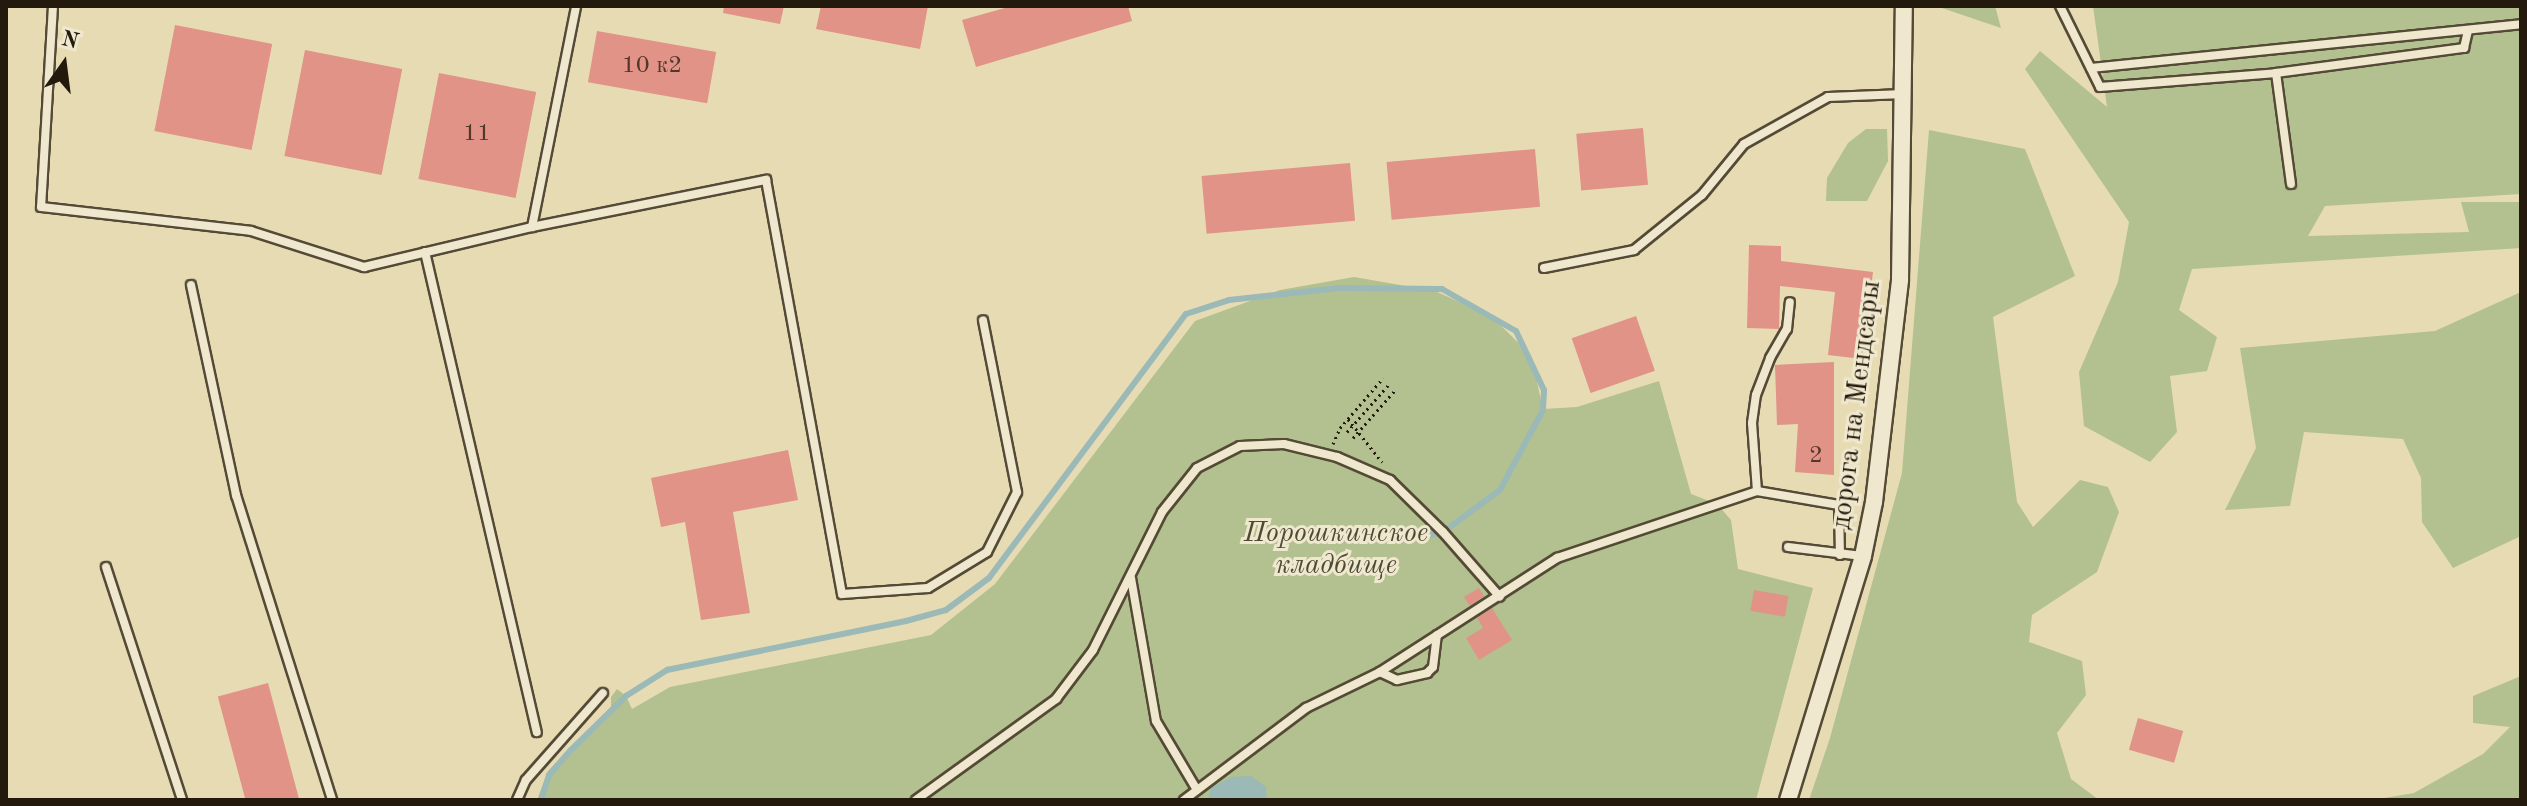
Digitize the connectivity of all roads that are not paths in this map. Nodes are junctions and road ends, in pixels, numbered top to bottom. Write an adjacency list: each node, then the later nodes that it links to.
1 (53, 6): 12 (lane)
2 (576, 6): 11 (lane)
3 (1904, 6): 9 (street, дорога на Мендсары)
4 (2060, 6): 7 (lane)
5 (2521, 24): 6 (lane)
6 (2468, 30): 7 (lane); 8 (lane)
7 (2091, 68): 8 (lane)
8 (2276, 73): 10 (lane)
9 (1904, 94): 13 (lane); 20 (street, дорога на Мендсары)
10 (2291, 184)
11 (532, 227): 12 (lane); 16 (lane)
12 (425, 252): 27 (lane)
13 (1544, 268)
14 (191, 285): 30 (lane)
15 (1790, 302): 17 (lane)
16 (983, 320)
17 (1757, 491): 19 (lane); 23 (lane)
18 (1788, 547): 19 (lane)
19 (1840, 555): 20 (lane)
20 (1863, 556): 34 (street, дорога на Мендсары)
21 (106, 567): 29 (lane)
22 (1131, 578): 23 (lane); 28 (lane); 32 (lane)
23 (1500, 597): 24 (lane)
24 (1437, 635): 25 (lane); 25 (lane)
25 (1380, 672): 28 (lane)
26 (603, 693): 31 (lane)
27 (537, 732)
28 (1197, 790): 33 (lane)
29 (182, 800)
30 (332, 800)
31 (517, 800)
32 (916, 800)
33 (1184, 800)
34 (1788, 800)

